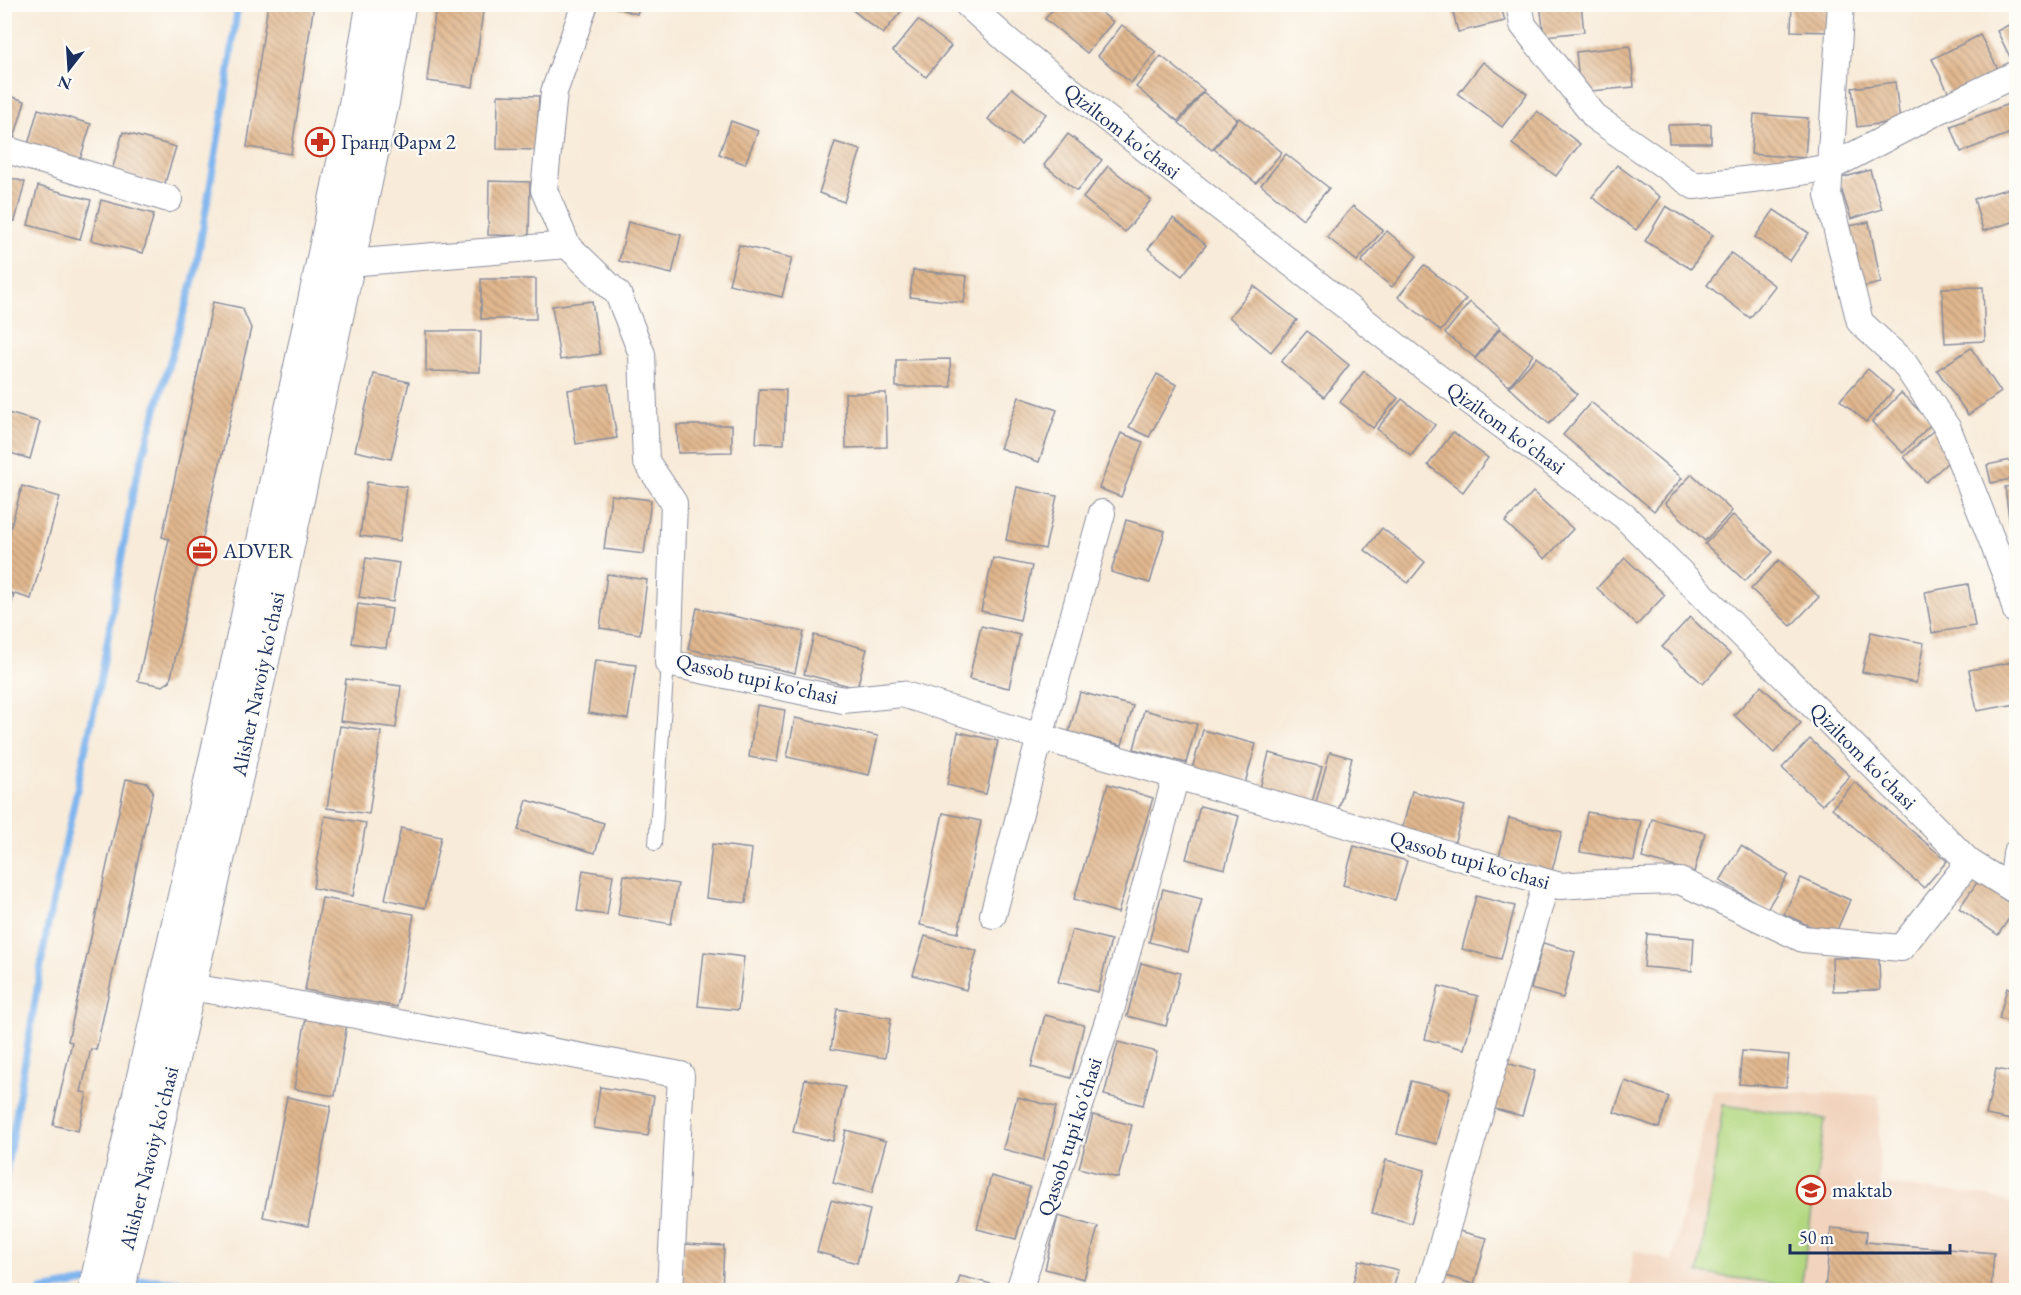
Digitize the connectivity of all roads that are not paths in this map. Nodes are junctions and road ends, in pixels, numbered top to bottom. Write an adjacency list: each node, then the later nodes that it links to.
1 (373, 4): 12 (main road, Alisher Navoiy ko'chasi)
2 (399, 4): 12 (main road, Alisher Navoiy ko'chasi)
3 (585, 4): 11 (street, Qassob tupi ko'chasi)
4 (966, 4): 20 (street, Qiziltom ko'chasi)
5 (1519, 4): 9 (street)
6 (1841, 4): 9 (street)
7 (2016, 74): 9 (street)
8 (4, 150): 10 (street)
9 (1831, 167): 14 (street)
10 (169, 199)
11 (567, 245): 12 (street); 15 (street, Qassob tupi ko'chasi)
12 (336, 262): 24 (main road, Alisher Navoiy ko'chasi)
13 (1102, 513): 16 (street)
14 (2016, 610)
15 (668, 663): 16 (street, Qassob tupi ko'chasi); 18 (lane)
16 (1040, 736): 17 (street, Qassob tupi ko'chasi); 23 (street)
17 (1176, 776): 21 (street, Qassob tupi ko'chasi); 27 (street, Qassob tupi ko'chasi)
18 (655, 844)
19 (2016, 853): 22 (street, Qiziltom ko'chasi)
20 (1969, 862): 21 (street, Qassob tupi ko'chasi); 22 (street, Qiziltom ko'chasi)
21 (1546, 883): 28 (street)
22 (2014, 889)
23 (993, 915)
24 (177, 985): 25 (main road, Alisher Navoiy ko'chasi); 26 (street)
25 (109, 1279)
26 (670, 1290)
27 (1019, 1290)
28 (1429, 1290)

